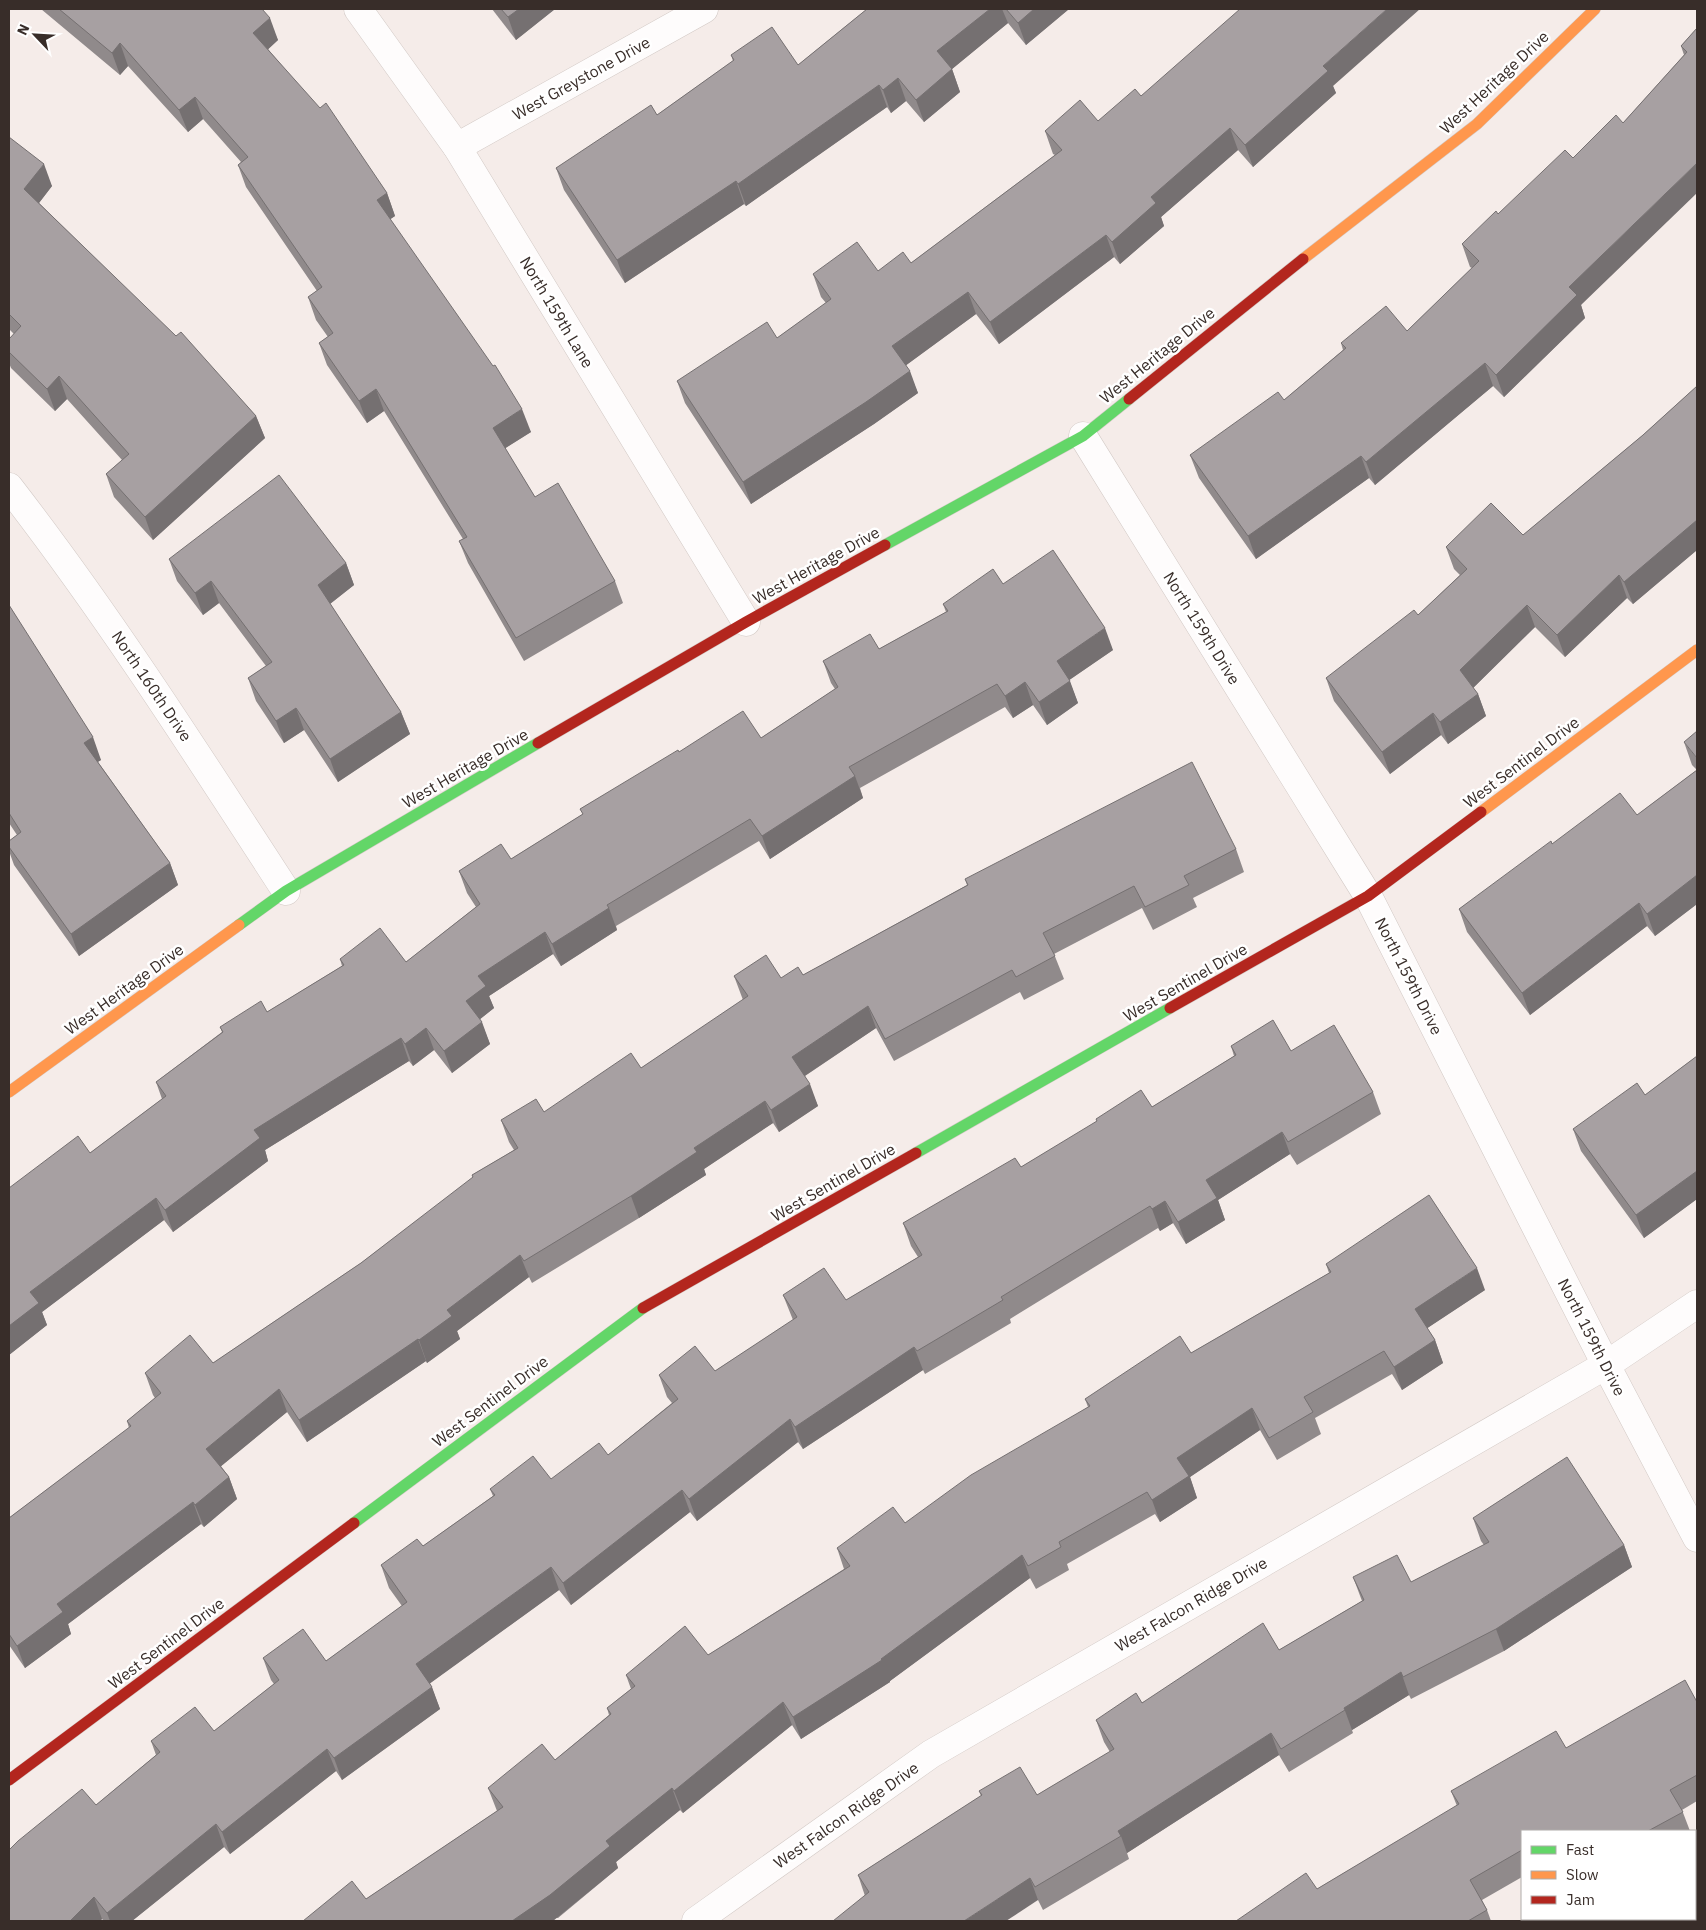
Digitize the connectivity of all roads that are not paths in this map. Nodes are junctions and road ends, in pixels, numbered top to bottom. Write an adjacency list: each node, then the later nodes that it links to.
1 (358, 9): 4 (street, North 159th Lane)
2 (704, 9): 4 (street, West Greystone Drive)
3 (1595, 9): 5 (street, West Heritage Drive)
4 (457, 147): 7 (street, North 159th Lane)
5 (1083, 436): 7 (street, West Heritage Drive); 10 (street, North 159th Drive)
6 (9, 487): 9 (street, North 160th Drive)
7 (746, 622): 9 (street, West Heritage Drive)
8 (1697, 650): 10 (street, West Sentinel Drive)
9 (286, 891): 11 (street, West Heritage Drive)
10 (1368, 896): 13 (street, North 159th Drive); 15 (street, West Sentinel Drive)
11 (9, 1092)
12 (1697, 1304): 13 (street, West Falcon Ridge Drive)
13 (1606, 1365): 14 (street, North 159th Drive); 16 (street, West Falcon Ridge Drive)
14 (1697, 1538)
15 (9, 1780)
16 (696, 1921)

